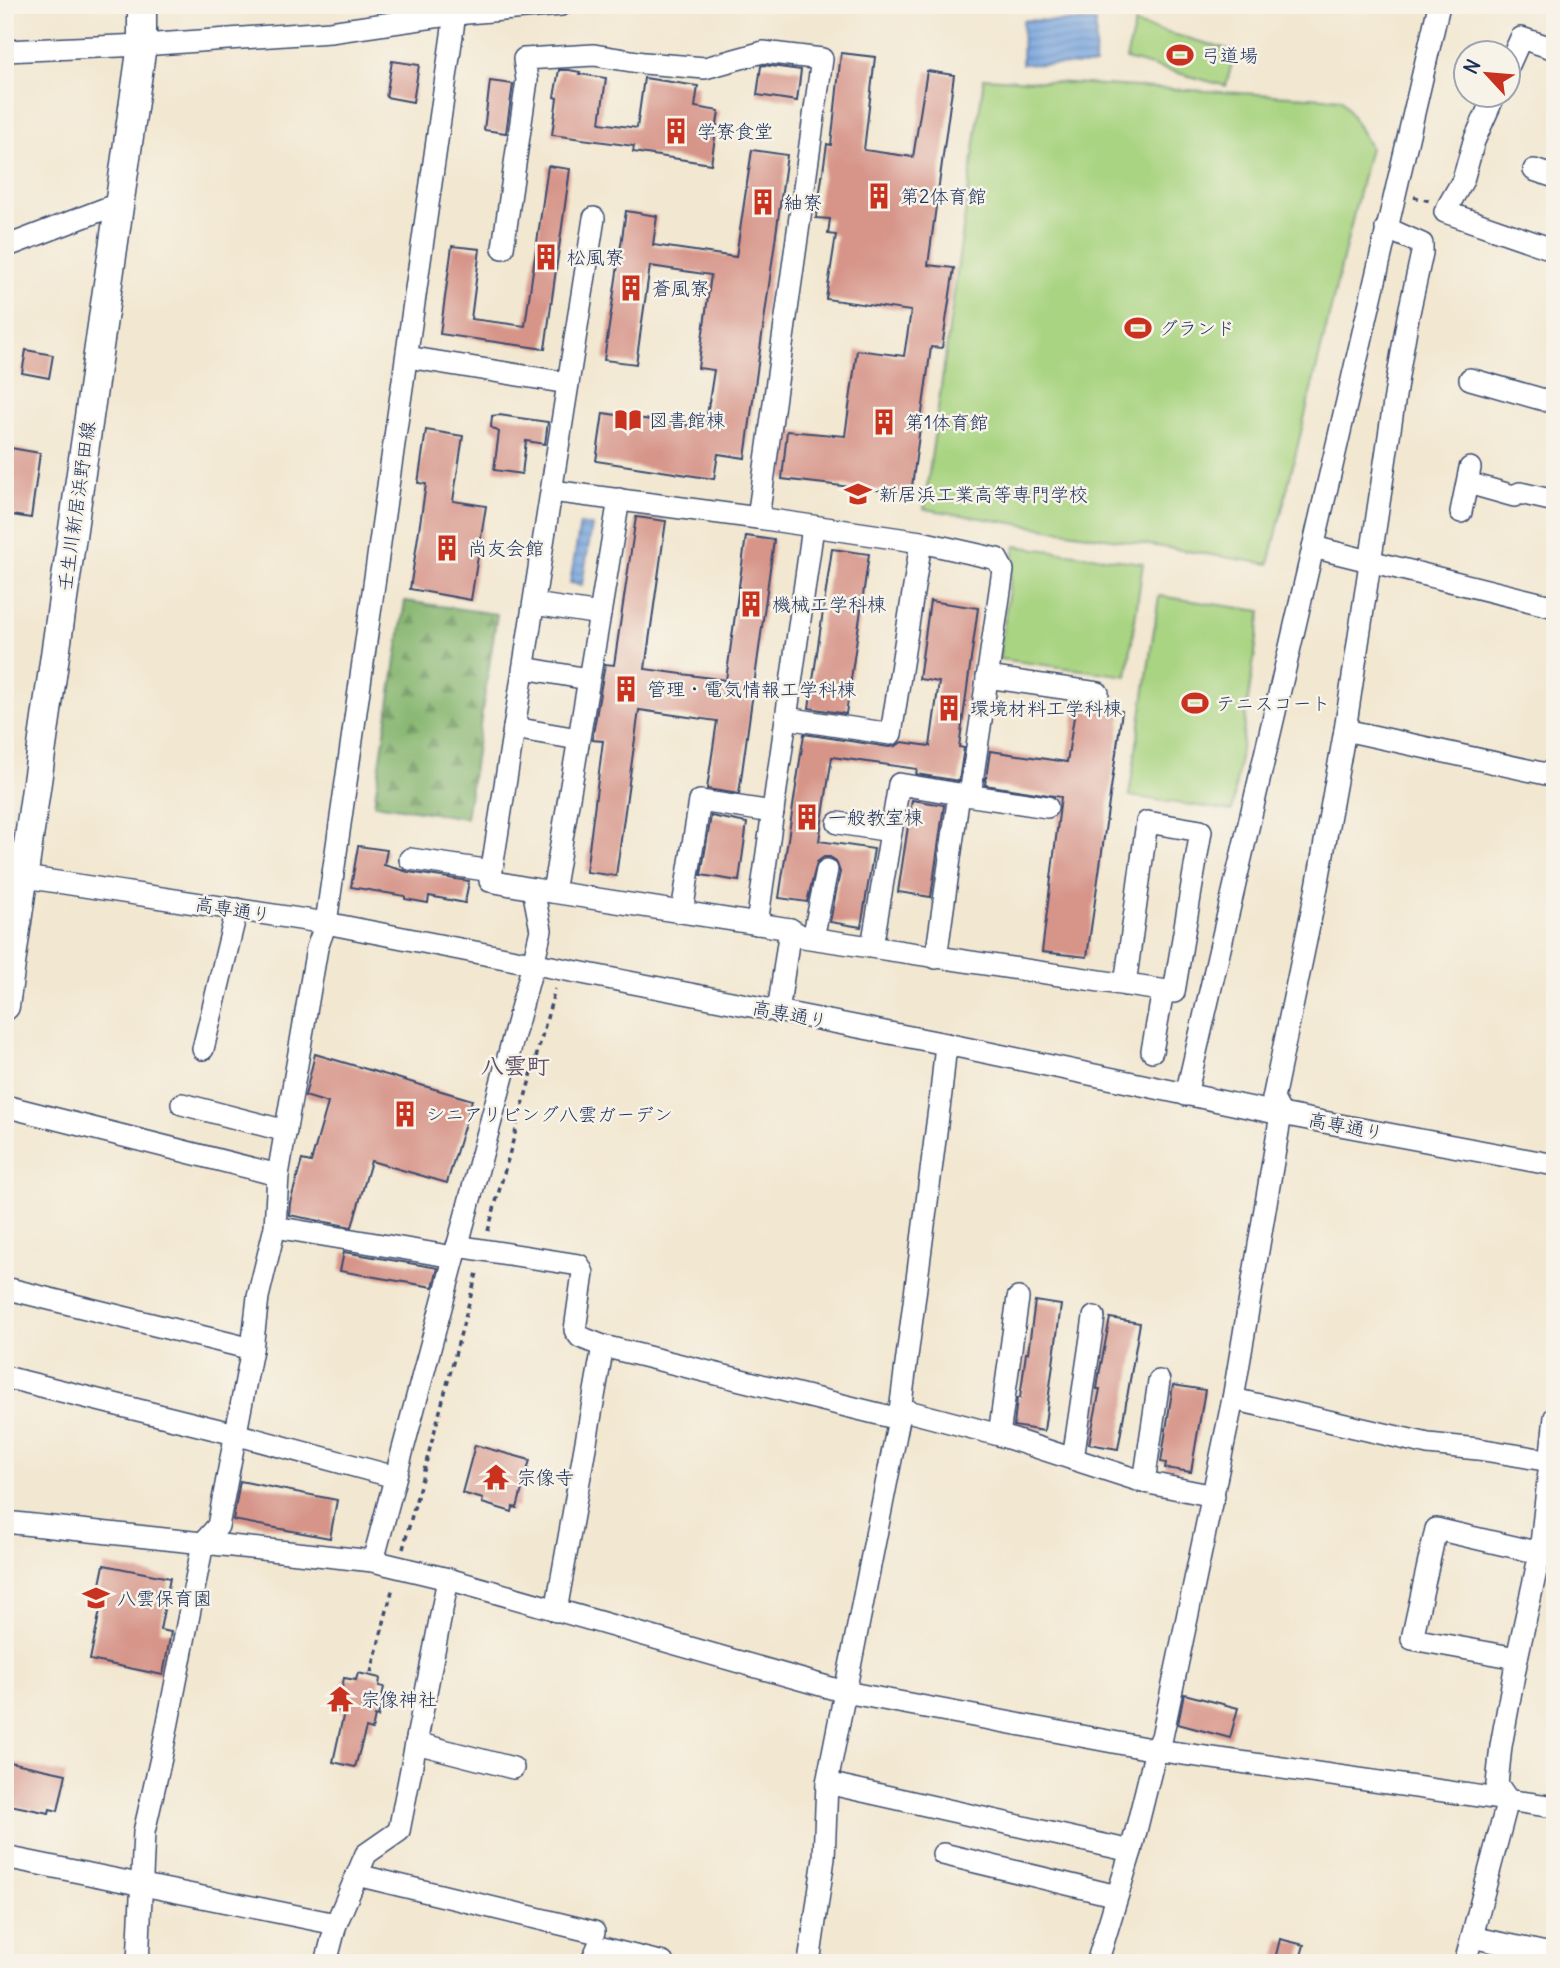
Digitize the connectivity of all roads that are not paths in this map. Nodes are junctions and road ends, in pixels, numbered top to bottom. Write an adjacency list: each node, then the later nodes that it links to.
1 (142, 5): 6 (main road, 壬生川新居浜野田線)
2 (561, 5): 4 (street)
3 (1439, 5): 14 (street)
4 (453, 10): 6 (street); 18 (street)
5 (1522, 38): 7 (street)
6 (142, 45): 8 (street); 12 (main road, 壬生川新居浜野田線)
7 (1555, 49)
8 (5, 51)
9 (1489, 108): 17 (street)
10 (1534, 170): 11 (street)
11 (1555, 177)
12 (120, 203): 15 (street); 51 (main road, 壬生川新居浜野田線)
13 (594, 218): 20 (street)
14 (1386, 228): 29 (street); 30 (street)
15 (5, 247)
16 (503, 248): 26 (street)
17 (1555, 250)
18 (407, 357): 20 (street); 55 (street)
19 (1470, 379): 21 (street)
20 (568, 383): 22 (street)
21 (1555, 403)
22 (552, 491): 23 (street); 31 (street)
23 (619, 499): 26 (street); 33 (street)
24 (1555, 501): 25 (street)
25 (1461, 512)
26 (758, 518): 27 (street)
27 (813, 527): 28 (street); 38 (street)
28 (921, 542): 35 (street); 38 (street)
29 (1312, 547): 30 (street); 69 (street)
30 (1369, 560): 32 (street); 40 (street)
31 (534, 604): 33 (street); 34 (street)
32 (1555, 607)
33 (600, 614): 36 (street)
34 (524, 668): 36 (street); 39 (street)
35 (987, 677): 37 (street); 43 (street)
36 (589, 679): 41 (street)
37 (1098, 693)
38 (786, 718): 45 (street)
39 (514, 728): 41 (street); 50 (street)
40 (1345, 730): 42 (street); 72 (street)
41 (578, 740): 52 (street)
42 (1555, 776)
43 (964, 794): 44 (street); 47 (street); 60 (street)
44 (1047, 807)
45 (773, 812): 54 (street); 56 (street)
46 (838, 823): 47 (street)
47 (891, 831): 59 (street)
48 (410, 859): 50 (street)
49 (827, 870): 58 (street)
50 (492, 871): 52 (street)
51 (14, 875): 53 (street, 高専通り); 64 (main road, 壬生川新居浜野田線)
52 (543, 891): 54 (street); 61 (street)
53 (237, 909): 55 (street, 高専通り); 67 (street)
54 (682, 912): 56 (street)
55 (326, 923): 61 (street, 高専通り); 73 (street)
56 (757, 924): 57 (street)
57 (790, 929): 58 (street); 65 (street)
58 (813, 939): 59 (street)
59 (872, 947): 60 (street)
60 (936, 958): 62 (street)
61 (533, 964): 65 (street, 高専通り); 77 (street)
62 (1125, 985): 63 (street); 63 (street)
63 (1163, 991): 68 (street)
64 (5, 1006)
65 (778, 1012): 66 (street, 高専通り)
66 (946, 1044): 69 (street, 高専通り); 86 (street)
67 (203, 1049)
68 (1153, 1051)
69 (1186, 1095): 72 (street, 高専通り)
70 (183, 1104): 73 (street)
71 (5, 1106): 75 (street)
72 (1281, 1114): 74 (street, 高専通り); 85 (street)
73 (286, 1131): 75 (street)
74 (1555, 1165)
75 (278, 1175): 76 (street)
76 (275, 1227): 77 (street); 82 (street)
77 (456, 1252): 81 (street); 92 (street)
78 (5, 1288): 82 (street)
79 (1018, 1298): 89 (street)
80 (1094, 1317): 90 (street)
81 (603, 1346): 86 (street); 100 (street)
82 (252, 1349): 88 (street)
83 (5, 1377): 88 (street)
84 (1159, 1381): 93 (street)
85 (1233, 1399): 91 (street); 94 (street)
86 (899, 1414): 89 (street); 102 (street)
87 (1555, 1417): 91 (street)
88 (235, 1434): 92 (street); 96 (street)
89 (999, 1434): 90 (street)
90 (1073, 1459): 93 (street)
91 (1551, 1461): 97 (street)
92 (395, 1477): 98 (street)
93 (1144, 1482): 94 (street)
94 (1214, 1496): 104 (street)
95 (5, 1522): 96 (street)
96 (203, 1543): 98 (street); 113 (street)
97 (1540, 1553): 101 (street); 101 (street)
98 (373, 1561): 99 (street)
99 (449, 1579): 100 (street); 103 (street)
100 (556, 1611): 102 (street)
101 (1517, 1658): 107 (street)
102 (845, 1692): 104 (street); 106 (street)
103 (416, 1743): 105 (street); 112 (street)
104 (1156, 1750): 107 (street); 109 (street)
105 (513, 1768)
106 (827, 1783): 109 (street); 123 (street)
107 (1508, 1800): 108 (street); 117 (street)
108 (1555, 1807)
109 (1131, 1851): 114 (street)
110 (943, 1854): 114 (street)
111 (5, 1857): 113 (street)
112 (357, 1875): 115 (street); 116 (street)
113 (141, 1885): 115 (street); 119 (street)
114 (1117, 1896): 124 (street)
115 (336, 1924): 120 (street)
116 (594, 1932)
117 (1472, 1937): 118 (street); 125 (street)
118 (1555, 1955)
119 (138, 1963)
120 (326, 1963)
121 (591, 1963): 122 (street)
122 (663, 1963)
123 (808, 1963)
124 (1097, 1963)
125 (1465, 1963)

